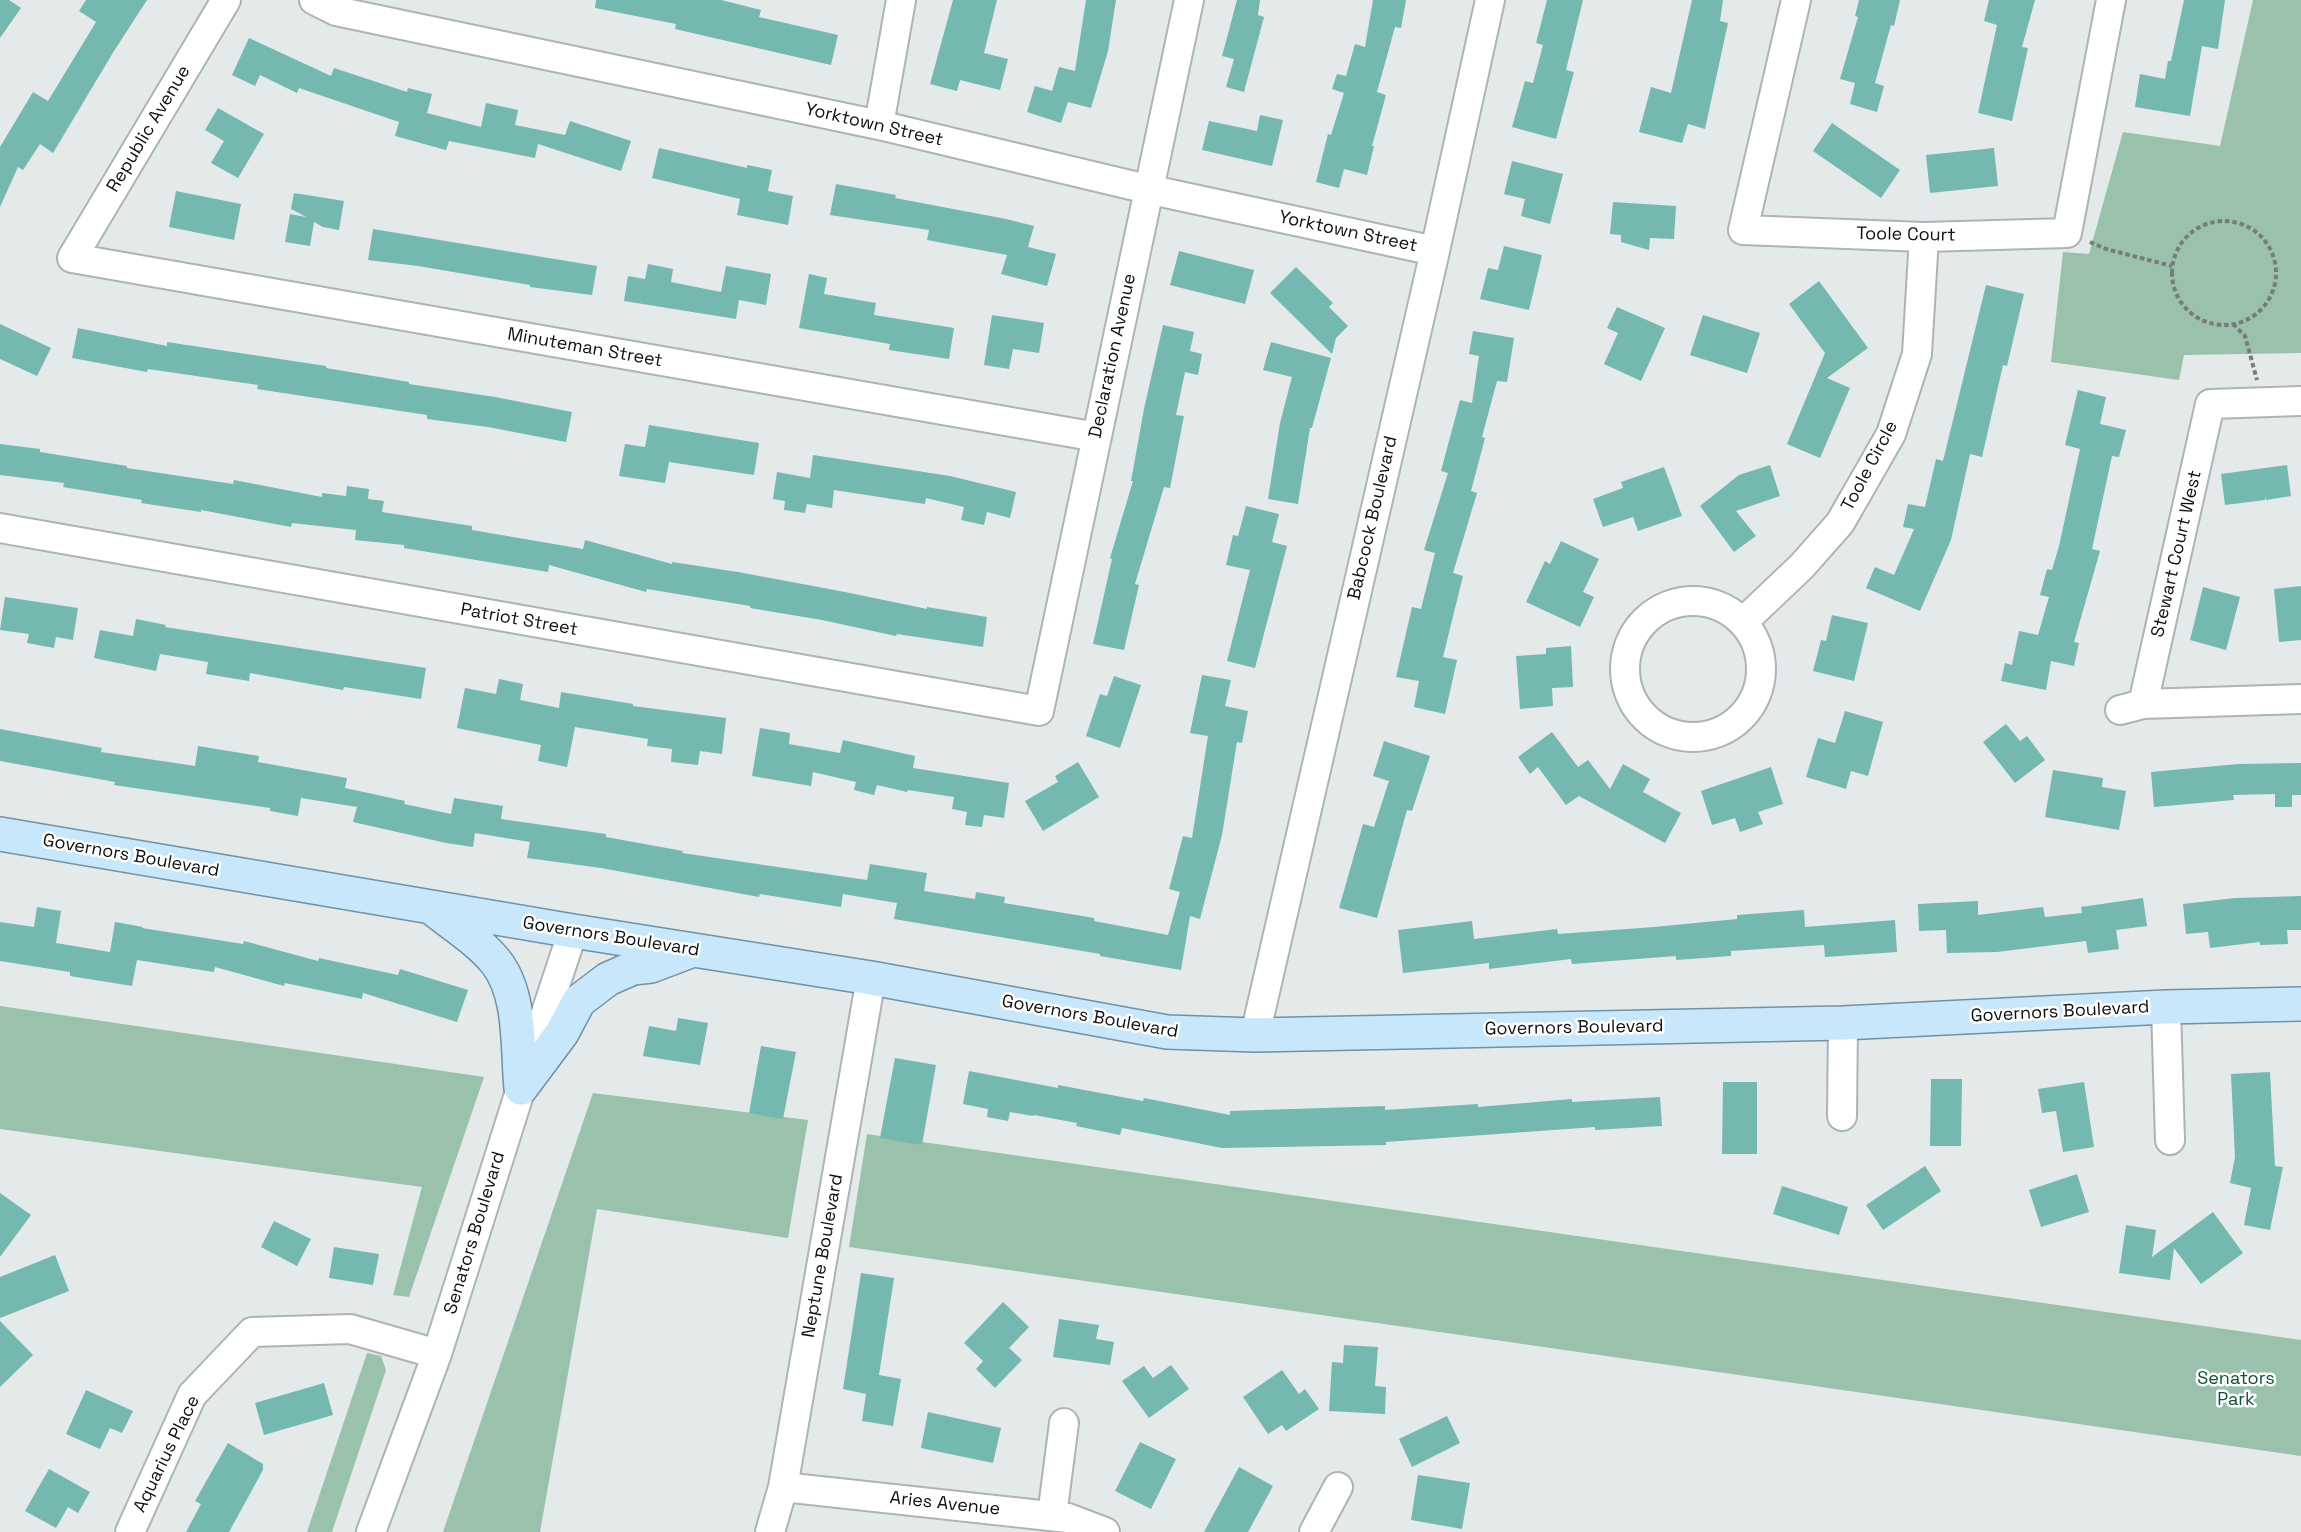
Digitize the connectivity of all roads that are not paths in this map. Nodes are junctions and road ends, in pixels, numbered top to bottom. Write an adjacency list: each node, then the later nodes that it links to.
1 (226, 0): 12 (street, Republic Avenue)
2 (314, 0): 8 (street, Yorktown Street)
3 (901, 0): 8 (street)
4 (1189, 0): 9 (street, Declaration Avenue)
5 (1490, 0): 11 (street, Babcock Boulevard)
6 (1796, 0): 10 (street, Toole Court)
7 (2111, 0): 10 (street, Toole Court)
8 (879, 125): 9 (street, Yorktown Street)
9 (1148, 189): 11 (street, Yorktown Street); 14 (street, Declaration Avenue)
10 (1924, 237): 16 (street, Toole Circle)
11 (1435, 251): 27 (street, Babcock Boulevard)
12 (72, 258): 14 (street, Minuteman Street)
13 (2301, 401): 17 (street, Stewart Court West)
14 (1097, 437): 18 (street, Declaration Avenue)
15 (0, 528): 18 (street, Patriot Street)
16 (1743, 622): 16 (street)
17 (2301, 699)
18 (1039, 711)
19 (0, 834): 20 (main road, Governors Boulevard)
20 (430, 907): 21 (main road, Governors Boulevard); 28 (main road)
21 (573, 931): 22 (main road, Governors Boulevard); 28 (street, Senators Boulevard)
22 (692, 950): 23 (main road, Governors Boulevard); 28 (main road)
23 (872, 978): 27 (main road, Governors Boulevard); 33 (street, Neptune Boulevard)
24 (2301, 1004): 25 (main road, Governors Boulevard)
25 (2166, 1007): 26 (main road, Governors Boulevard); 30 (street)
26 (1843, 1023): 27 (main road, Governors Boulevard); 29 (street)
27 (1255, 1035)
28 (521, 1088): 31 (street, Senators Boulevard)
29 (1842, 1116)
30 (2170, 1140)
31 (437, 1354): 36 (street, Aquarius Place); 37 (street, Senators Boulevard)
32 (1064, 1423): 35 (street)
33 (783, 1487): 35 (street, Aries Avenue); 38 (street, Neptune Boulevard)
34 (1338, 1487): 40 (street)
35 (1052, 1516): 39 (street, Aries Avenue)
36 (130, 1532)
37 (371, 1532)
38 (771, 1532)
39 (1105, 1532)
40 (1314, 1532)

